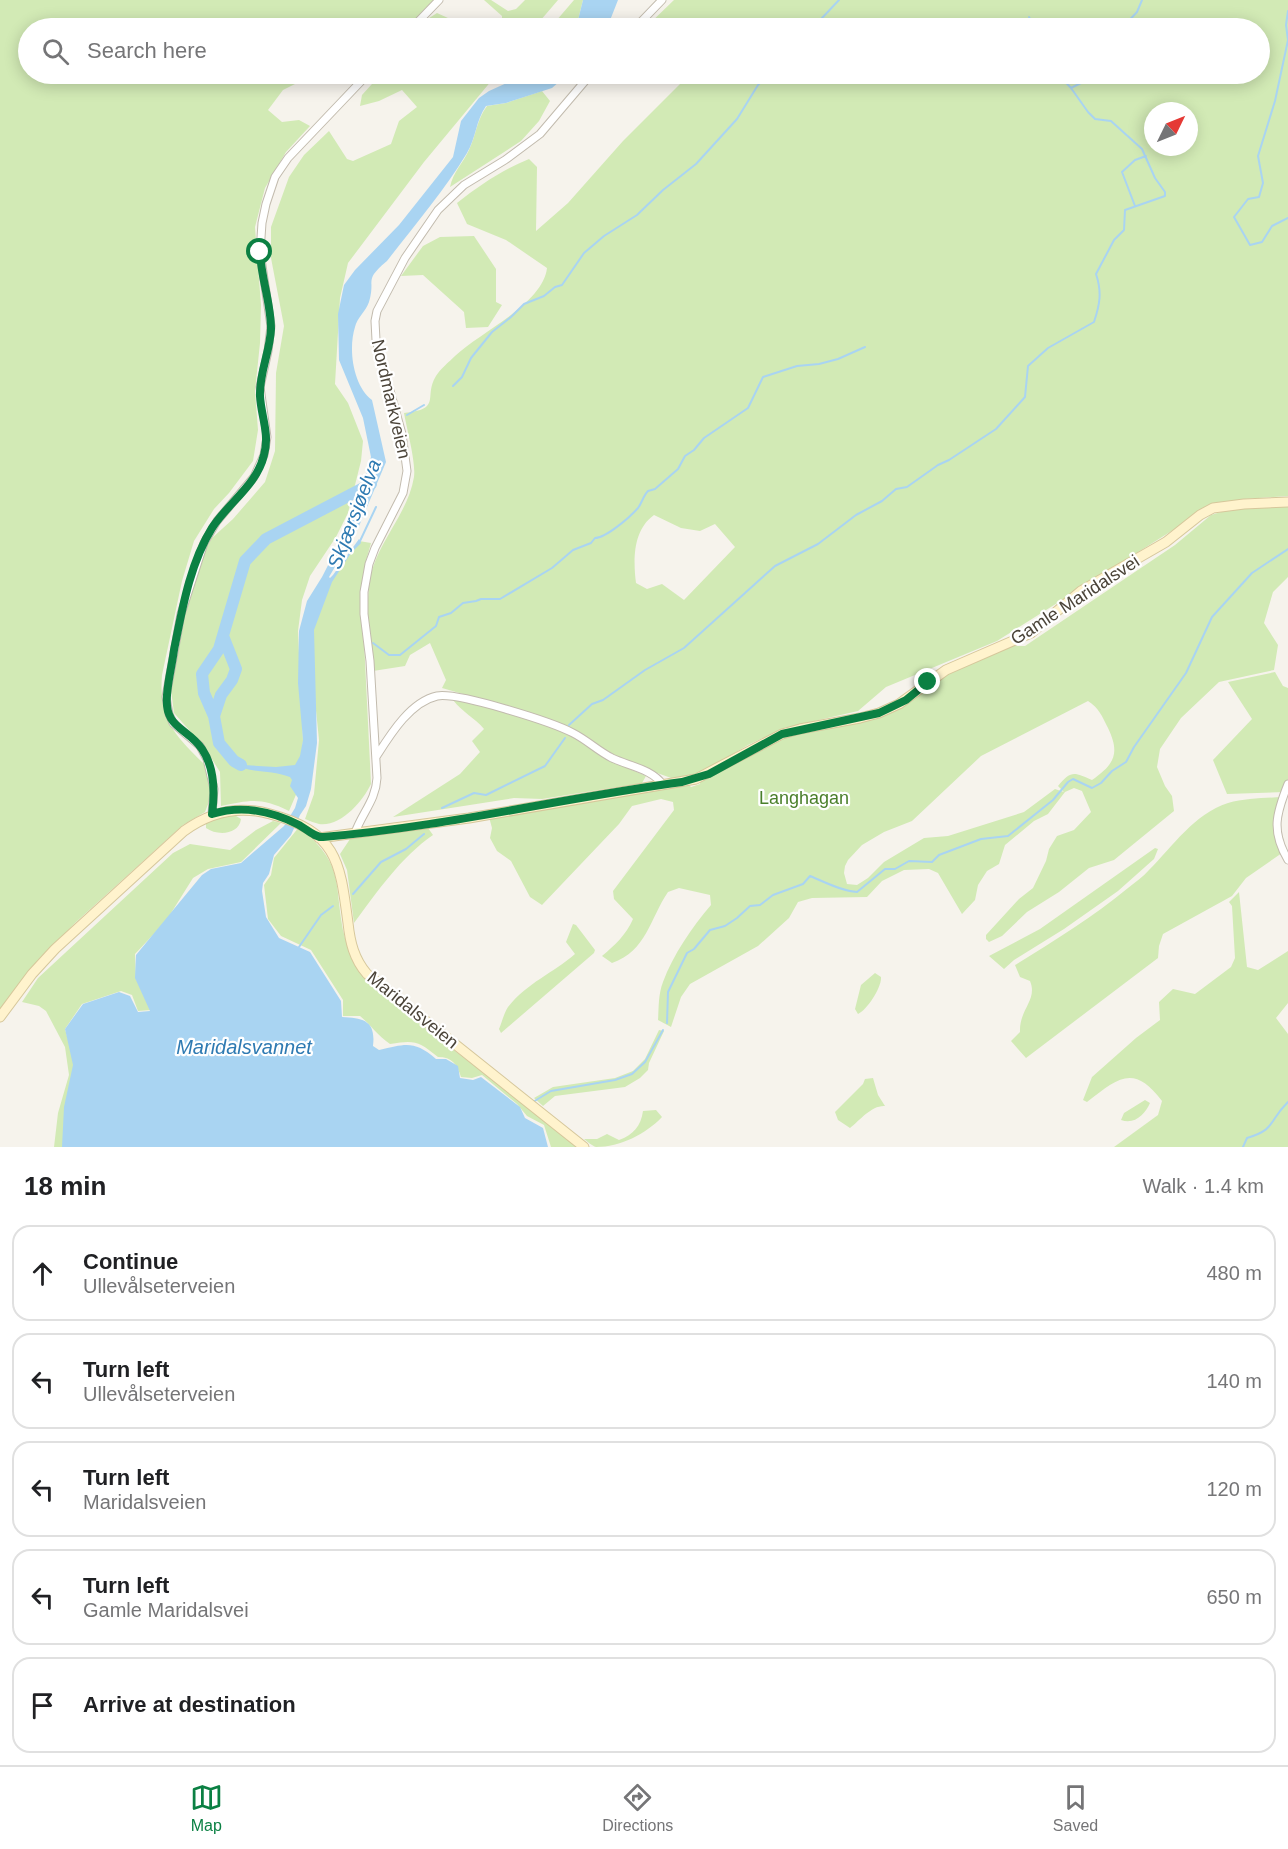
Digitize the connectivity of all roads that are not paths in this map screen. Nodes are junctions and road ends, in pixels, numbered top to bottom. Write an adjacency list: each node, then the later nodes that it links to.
1 (439, 0): 3 (street)
2 (662, 0): 4 (street)
3 (422, 18)
4 (645, 18)
5 (358, 84): 11 (street)
6 (582, 84): 8 (street, Nordmarkveien)
7 (1288, 502): 10 (street, Gamle Maridalsvei)
8 (376, 757): 10 (street); 12 (street, Nordmarkveien)
9 (1288, 784): 14 (street)
10 (663, 785): 12 (street, Gamle Maridalsvei)
11 (212, 814): 13 (street, Maridalsveien); 15 (street, Maridalsveien)
12 (355, 833): 13 (street, Gamle Maridalsvei)
13 (319, 838): 16 (street, Maridalsveien)
14 (1288, 860)
15 (0, 1017)
16 (584, 1147)

